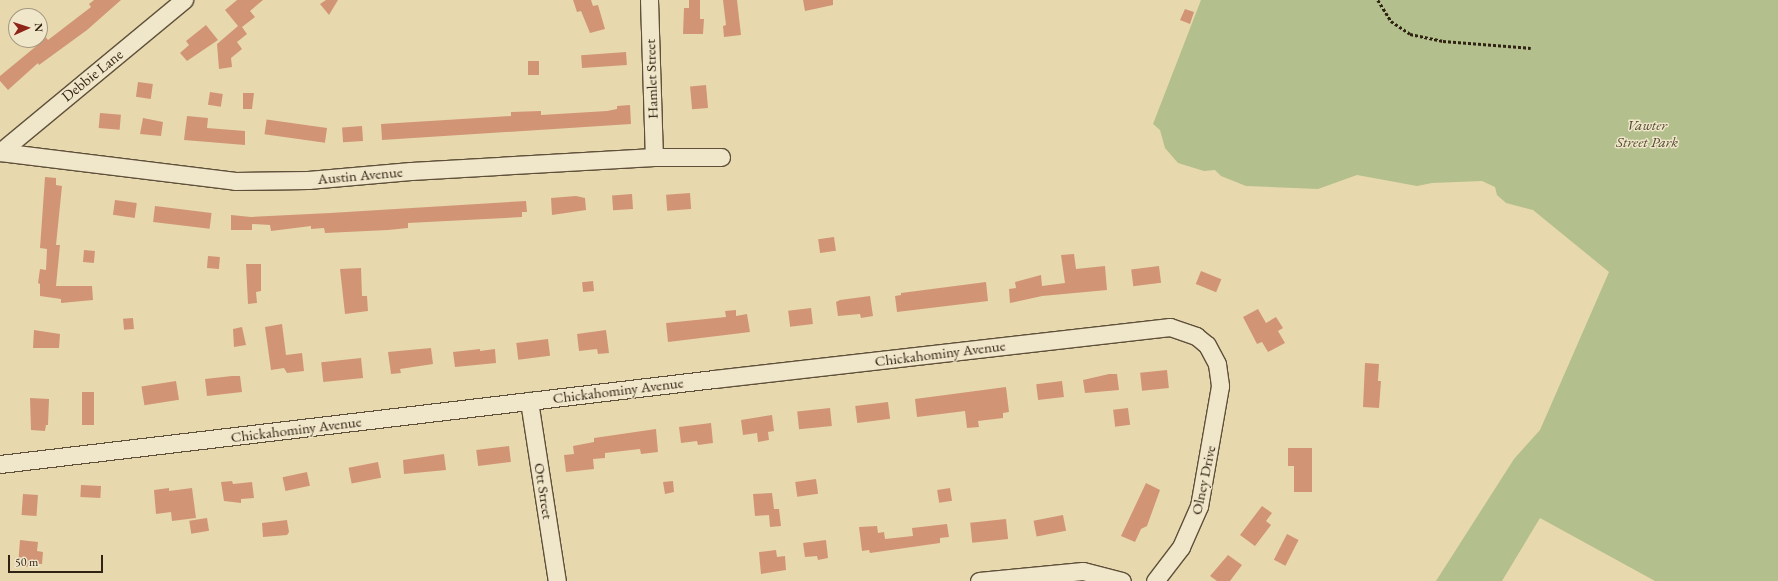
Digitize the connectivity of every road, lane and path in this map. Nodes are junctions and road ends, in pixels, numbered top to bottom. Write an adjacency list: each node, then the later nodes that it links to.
1 (184, 0): 5 (street, Debbie Lane)
2 (649, 0): 7 (street, Hamlet Street)
3 (1378, 0): 4 (path)
4 (1530, 48)
5 (0, 152): 7 (street, Austin Avenue)
6 (721, 157): 7 (street, Austin Avenue)
7 (654, 158)
8 (1218, 367): 9 (street, Chickahominy Avenue); 14 (street, Olney Drive)
9 (529, 401): 10 (street, Chickahominy Avenue); 11 (street, Ott Street)
10 (0, 464)
11 (557, 581)
12 (979, 581): 13 (street)
13 (1122, 581)
14 (1155, 581)

